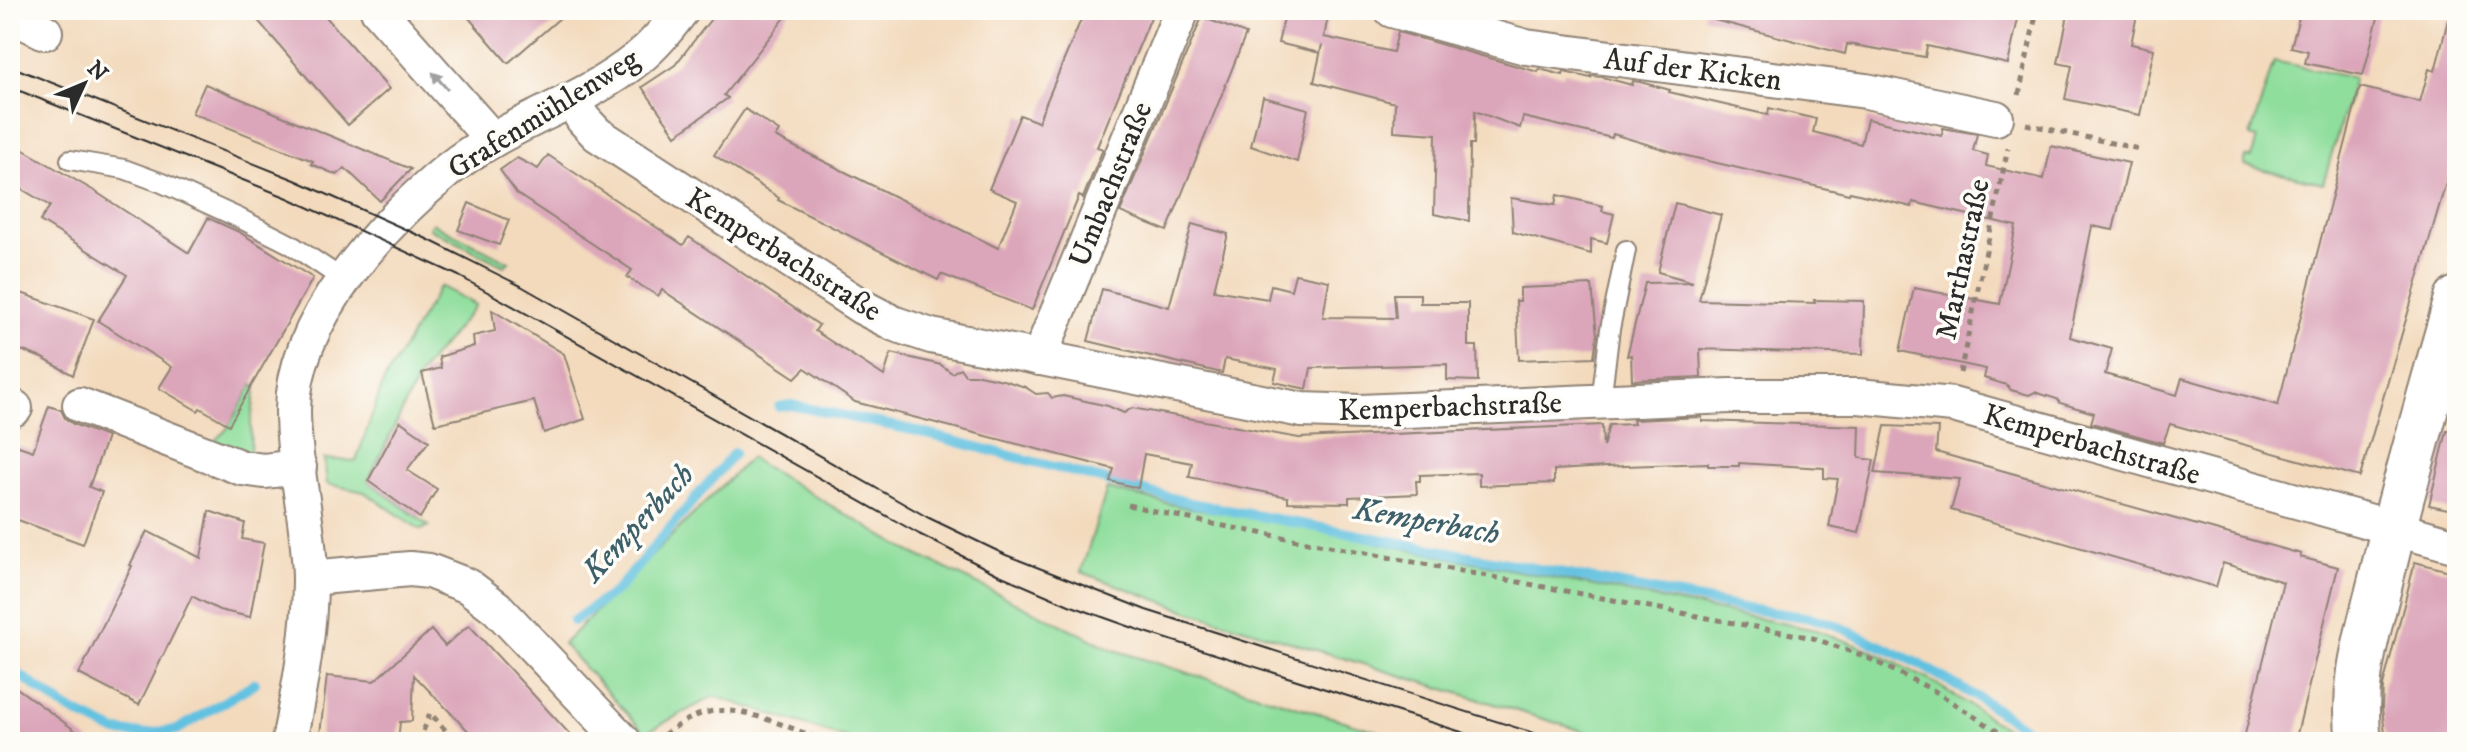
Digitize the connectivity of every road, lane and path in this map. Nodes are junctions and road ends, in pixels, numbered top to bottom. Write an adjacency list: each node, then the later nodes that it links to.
1 (378, 10): 10 (street, one-way to 1)
2 (682, 10): 8 (street, Grafenmühlenweg)
3 (1182, 10): 16 (street, Umbachstraße)
4 (1392, 10): 9 (street, Auf der Kicken)
5 (2037, 10): 9 (path, Marthastraße)
6 (10, 15): 7 (street)
7 (45, 32)
8 (572, 100): 10 (street, Grafenmühlenweg); 16 (street, Kemperbachstraße)
9 (2005, 120): 11 (path); 19 (path, Marthastraße)
10 (492, 139): 14 (street, Grafenmühlenweg)
11 (2139, 149)
12 (70, 160): 14 (lane)
13 (1626, 250): 17 (lane)
14 (344, 280): 20 (street, Grafenmühlenweg)
15 (2457, 299): 22 (street)
16 (1039, 358): 17 (street, Kemperbachstraße)
17 (1601, 401): 19 (street, Kemperbachstraße)
18 (80, 405): 20 (street)
19 (1953, 405): 22 (street, Kemperbachstraße)
20 (299, 467): 24 (street, Grafenmühlenweg)
21 (1128, 505): 31 (path)
22 (2393, 528): 23 (street, Kemperbachstraße); 32 (street)
23 (2457, 546)
24 (310, 578): 25 (street, Grafenmühlenweg); 28 (street)
25 (289, 742)
26 (419, 742): 27 (path)
27 (456, 742)
28 (624, 742)
29 (654, 742): 30 (path)
30 (828, 742)
31 (2014, 742)
32 (2359, 742)

